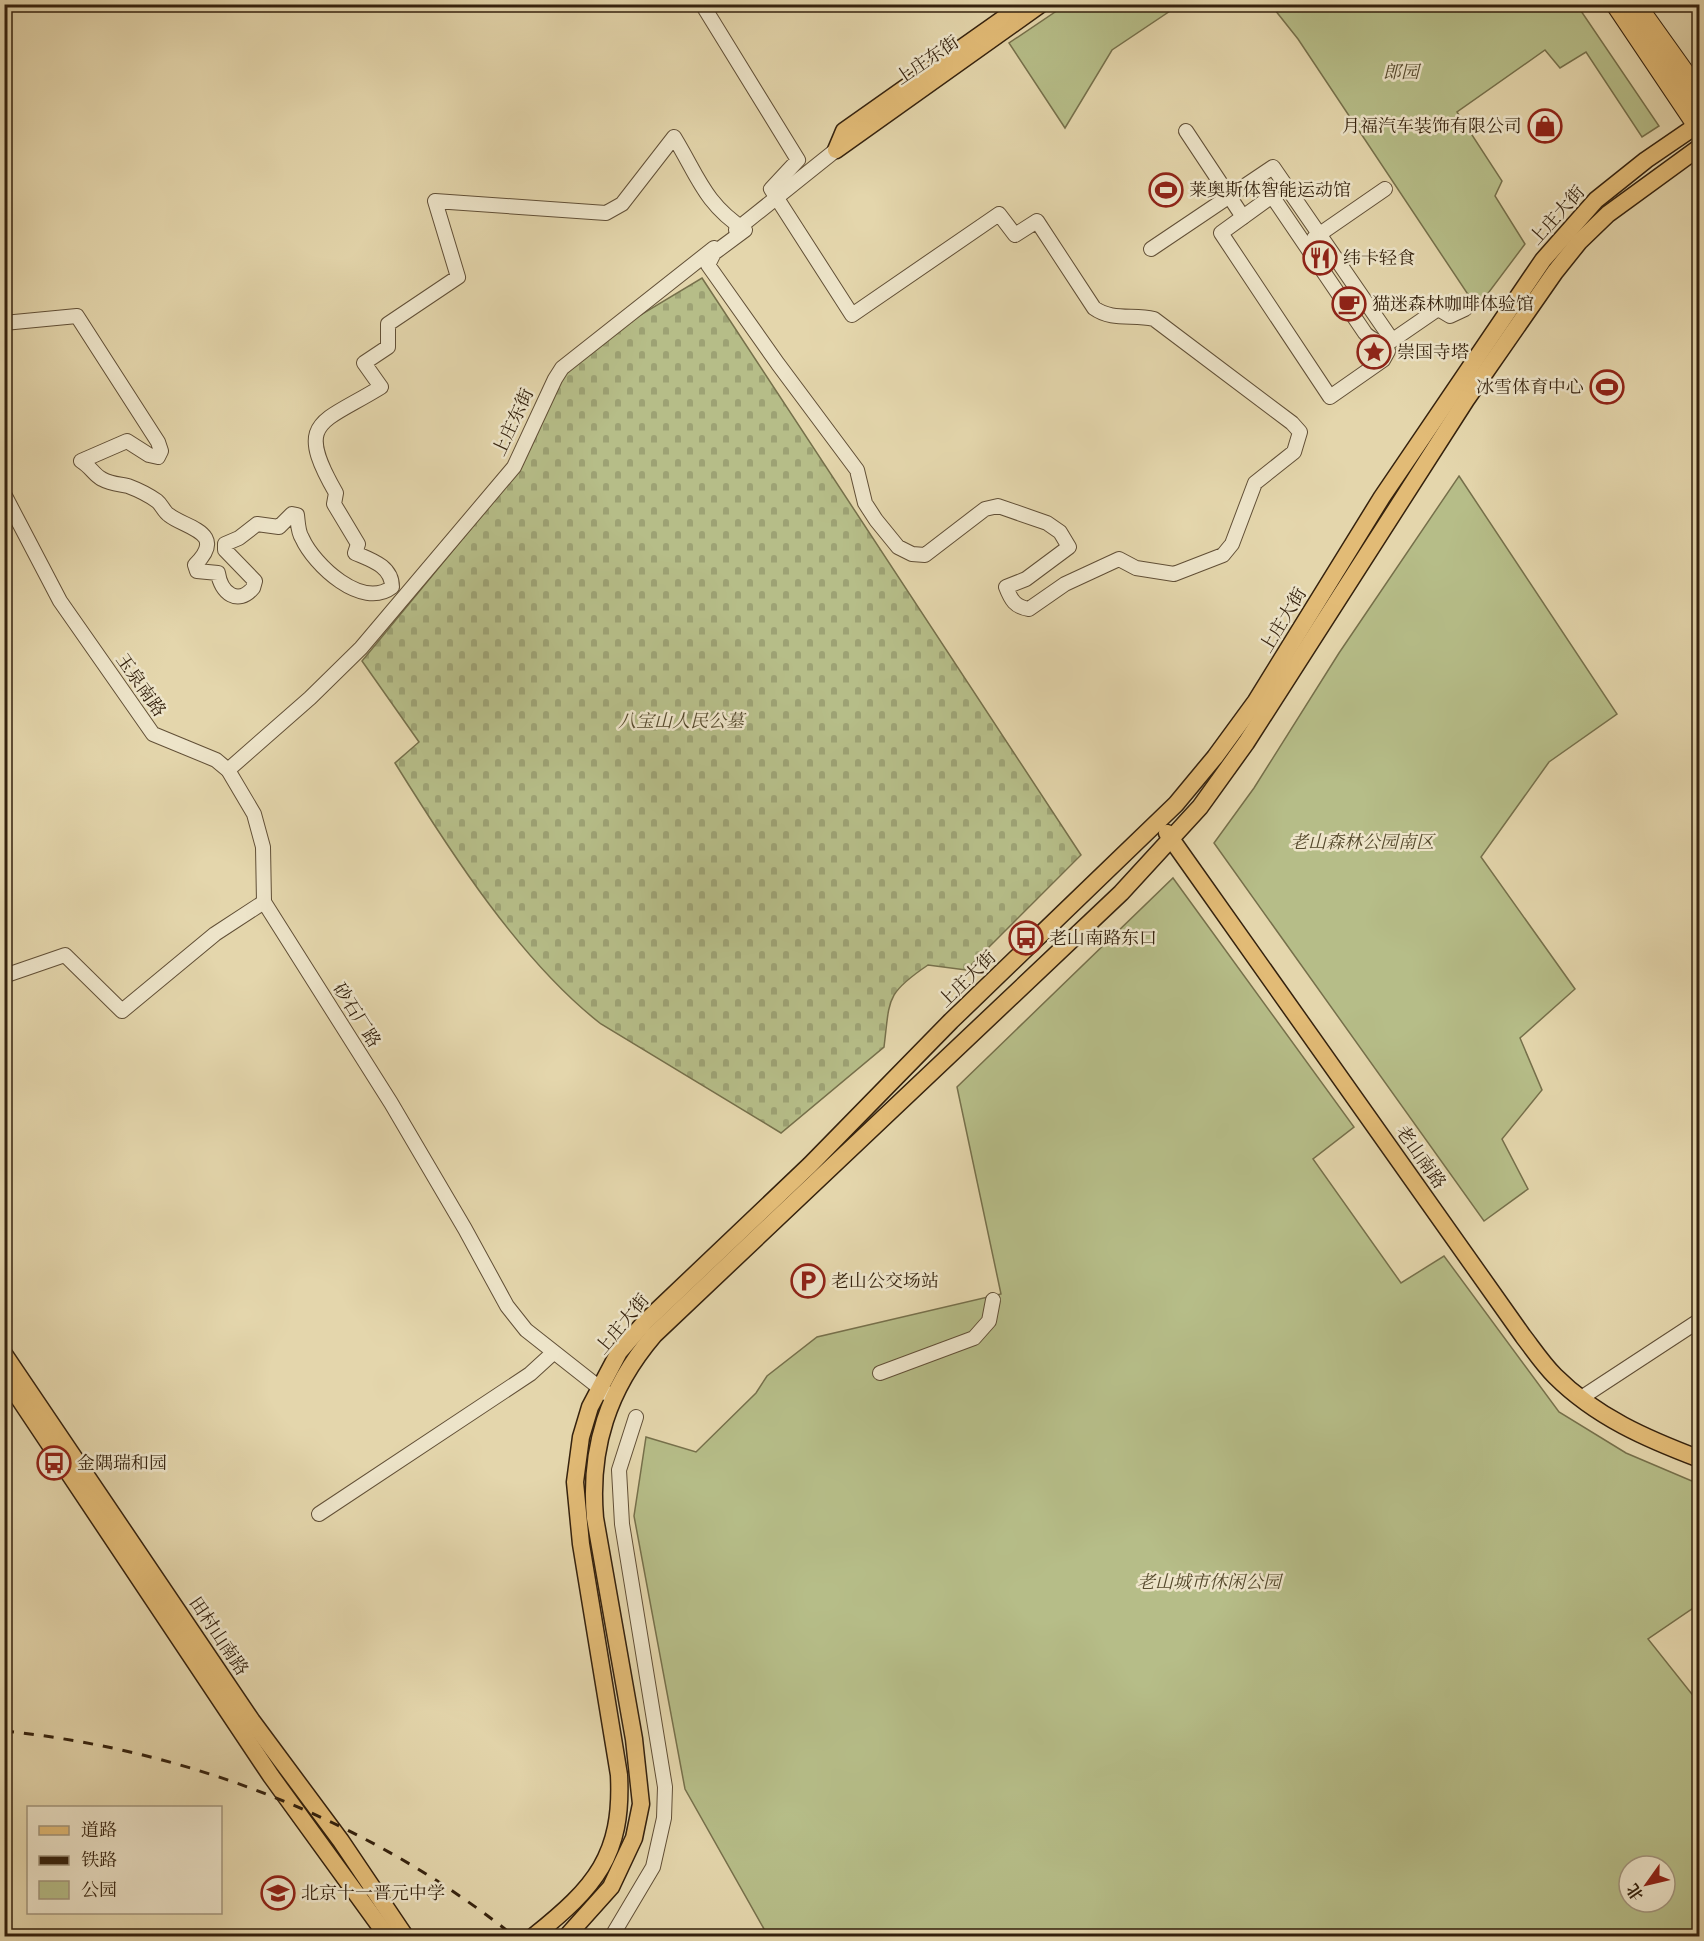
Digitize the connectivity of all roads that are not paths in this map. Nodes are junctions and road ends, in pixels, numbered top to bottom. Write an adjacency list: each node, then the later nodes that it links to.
1 (702, 4): 18 (street)
2 (1024, 4): 10 (main road, 上庄东街)
3 (1041, 4): 10 (main road, 上庄东街)
4 (1616, 4): 7 (highway)
5 (1635, 4): 6 (highway)
6 (1700, 95)
7 (1699, 123): 22 (main road, 上庄大街)
8 (1186, 131): 12 (street)
9 (1700, 147): 23 (main road, 上庄大街)
10 (836, 150): 21 (street, 上庄东街)
11 (1385, 189): 14 (street)
12 (1230, 196): 13 (street); 14 (street); 16 (street)
13 (1243, 217): 15 (street); 19 (street)
14 (1320, 234): 15 (street); 19 (street)
15 (1304, 244): 19 (street)
16 (1151, 249)
17 (1465, 309): 19 (street)
18 (4, 323)
19 (1388, 343)
20 (4, 494): 21 (street, 玉泉南路)
21 (228, 770): 24 (street, 玉泉南路)
22 (1157, 824): 23 (main road, 老山南路); 32 (main road, 上庄大街)
23 (1173, 839): 33 (main road, 老山南路); 34 (main road, 上庄大街)
24 (264, 902): 25 (street); 28 (street, 砂石厂路)
25 (4, 976)
26 (993, 1300): 30 (street)
27 (1700, 1320): 33 (street)
28 (553, 1353): 32 (street, 砂石厂路); 37 (street)
29 (4, 1354): 39 (main road, 田村山南路)
30 (880, 1373)
31 (4, 1376): 38 (main road, 田村山南路)
32 (598, 1387): 34 (street, 砂石厂路); 40 (main road, 上庄大街)
33 (1581, 1398): 36 (main road, 老山南路)
34 (613, 1399): 41 (main road, 上庄大街)
35 (636, 1417): 42 (street)
36 (1700, 1459)
37 (319, 1514)
38 (387, 1936)
39 (405, 1936)
40 (534, 1936)
41 (567, 1936)
42 (612, 1936)

